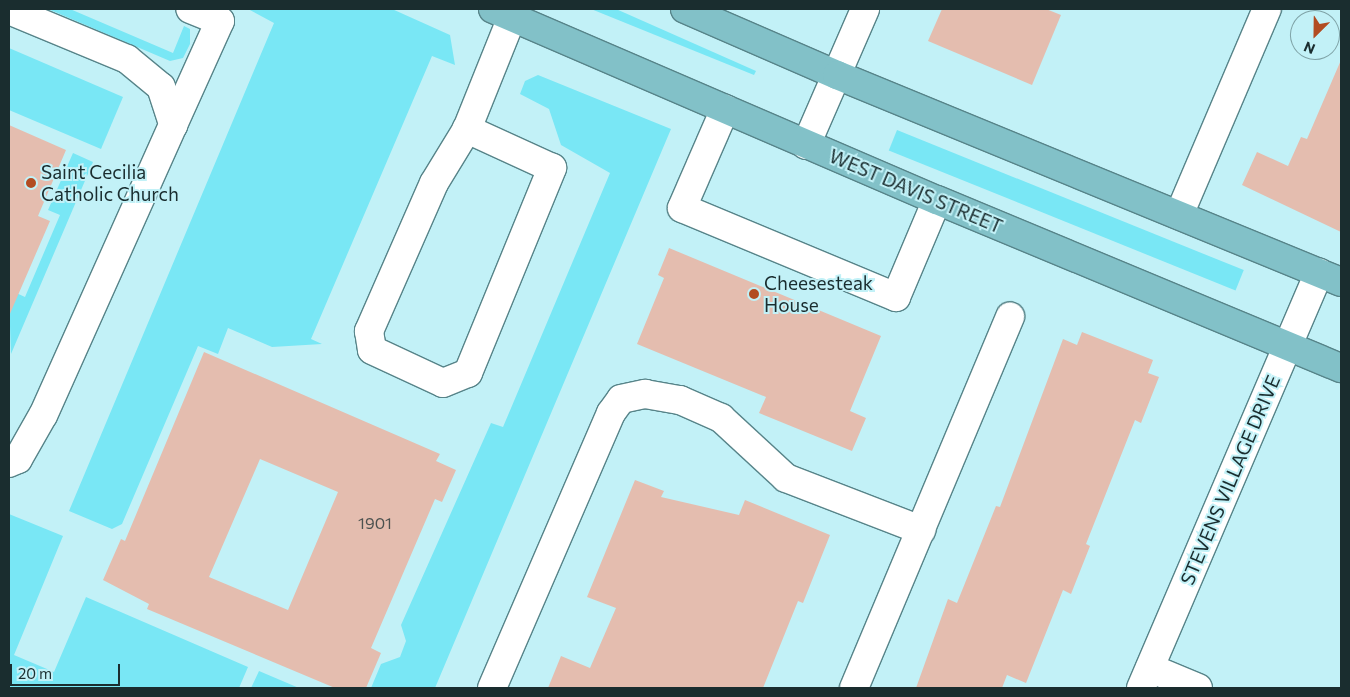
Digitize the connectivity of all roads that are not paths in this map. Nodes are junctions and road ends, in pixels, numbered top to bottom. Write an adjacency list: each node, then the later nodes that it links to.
1 (190, 9): 9 (street)
2 (685, 9): 7 (main road)
3 (865, 9): 7 (street)
4 (1267, 9): 13 (street)
5 (9, 10): 9 (street)
6 (502, 13): 8 (main road, WEST DAVIS STREET); 10 (street)
7 (837, 75): 11 (street); 13 (main road)
8 (725, 109): 11 (main road, WEST DAVIS STREET); 12 (street)
9 (173, 125): 18 (street)
10 (467, 129): 10 (street)
11 (806, 145): 12 (main road, WEST DAVIS STREET)
12 (937, 200): 16 (main road, WEST DAVIS STREET)
13 (1179, 215): 14 (main road)
14 (1330, 277): 16 (street, STEVENS VILLAGE DRIVE)
15 (1010, 316): 19 (street)
16 (1288, 345): 17 (main road, WEST DAVIS STREET); 20 (street, STEVENS VILLAGE DRIVE)
17 (1341, 368)
18 (9, 463)
19 (921, 530): 21 (street); 22 (street)
20 (1145, 678): 23 (street)
21 (492, 688)
22 (854, 688)
23 (1198, 688)

